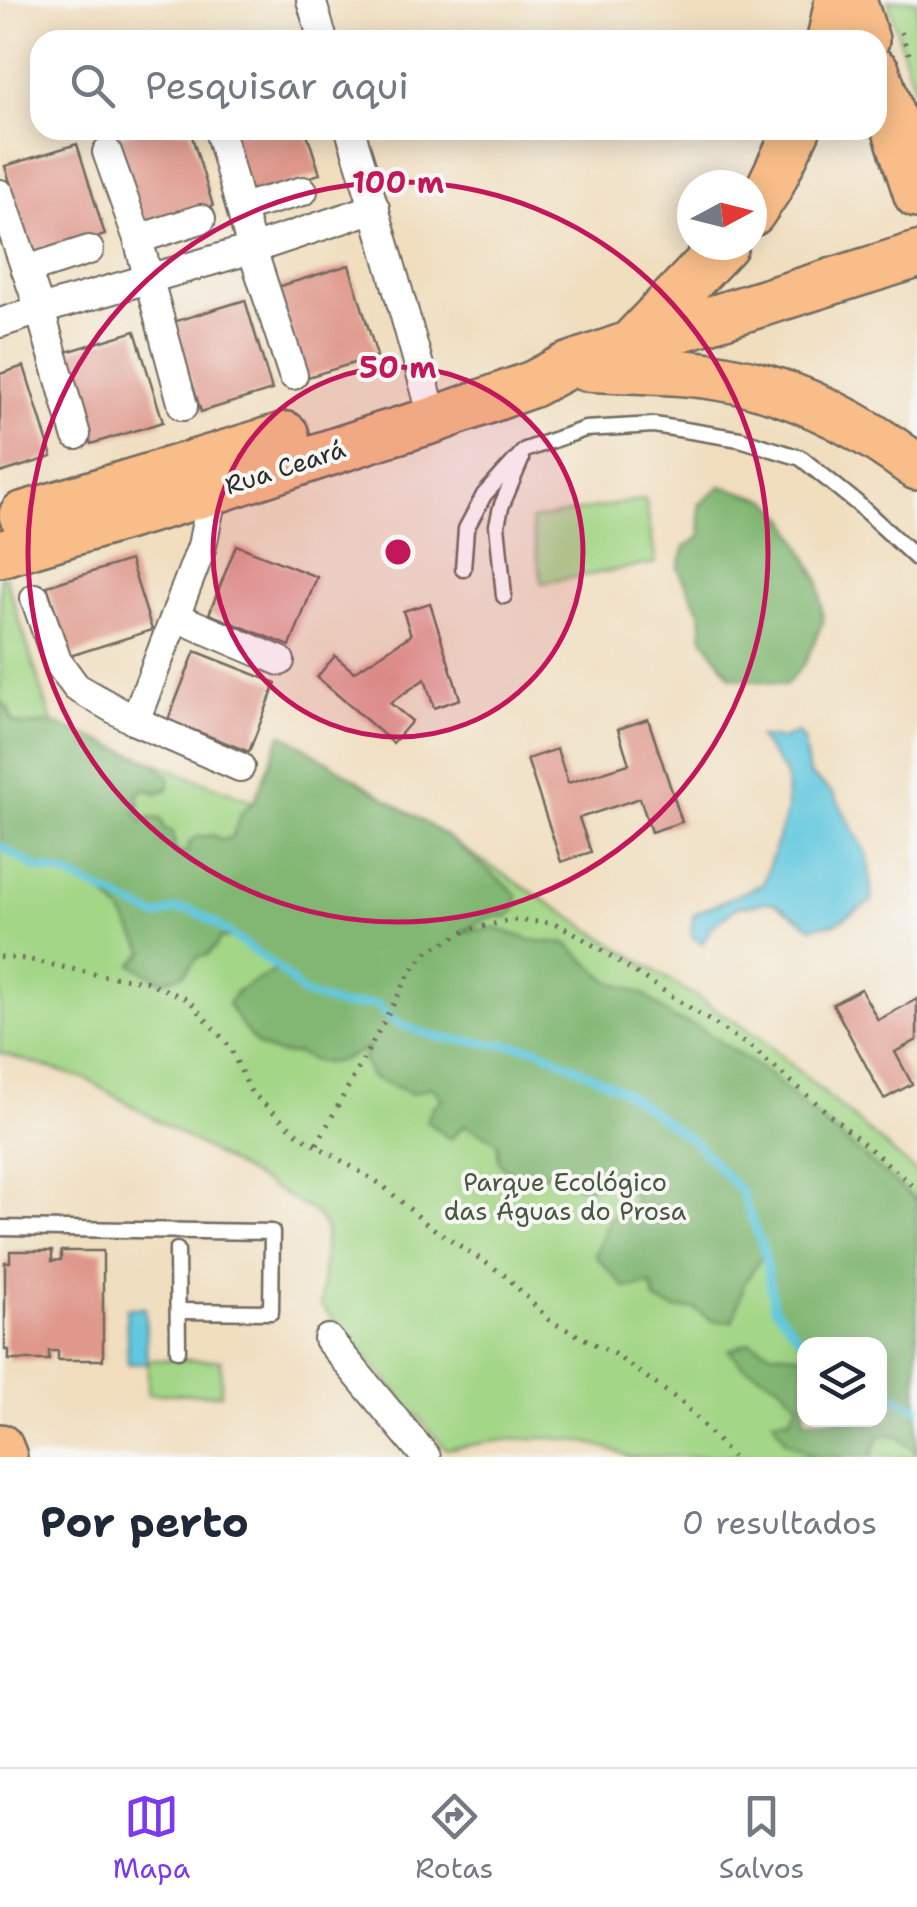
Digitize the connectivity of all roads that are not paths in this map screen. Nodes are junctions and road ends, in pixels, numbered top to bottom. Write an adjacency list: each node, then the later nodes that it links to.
1 (311, 0): 4 (street)
2 (838, 0): 5 (main road)
3 (854, 0): 6 (main road)
4 (319, 30)
5 (832, 30)
6 (863, 30)
7 (887, 102): 15 (main road)
8 (222, 140): 16 (street)
9 (353, 140): 17 (street)
10 (792, 140): 13 (main road)
11 (107, 152): 19 (street)
12 (303, 190): 16 (street)
13 (767, 191)
14 (0, 194): 24 (street)
15 (917, 195)
16 (241, 208): 20 (street)
17 (376, 208): 20 (street); 32 (street)
18 (201, 219): 19 (street)
19 (138, 239): 25 (street)
20 (252, 249): 25 (street); 30 (street)
21 (89, 250): 24 (street)
22 (917, 255): 28 (main road, Rua Ceará)
23 (711, 260): 28 (main road)
24 (26, 270): 26 (street)
25 (150, 279): 26 (street); 31 (street)
26 (40, 310): 27 (street); 33 (street)
27 (0, 323)
28 (628, 346): 29 (main road, Rua Ceará)
29 (564, 367): 32 (main road, Rua Ceará); 35 (main road)
30 (293, 374)
31 (184, 406)
32 (431, 408): 36 (main road, Rua Ceará); 37 (main road, Rua Ceará)
33 (76, 435)
34 (525, 450): 39 (lane); 40 (lane); 41 (lane)
35 (917, 467)
36 (213, 491): 38 (main road, Rua Ceará); 43 (street)
37 (0, 522)
38 (0, 554)
39 (917, 559)
40 (463, 569)
41 (504, 596)
42 (34, 598): 45 (street)
43 (176, 617): 44 (street); 45 (street)
44 (280, 660)
45 (135, 721): 46 (street)
46 (240, 767)
47 (0, 1228): 49 (lane)
48 (177, 1250): 49 (lane)
49 (178, 1311): 51 (lane)
50 (328, 1339): 54 (street)
51 (178, 1350)
52 (0, 1447): 53 (main road)
53 (4, 1457)
54 (426, 1457)

